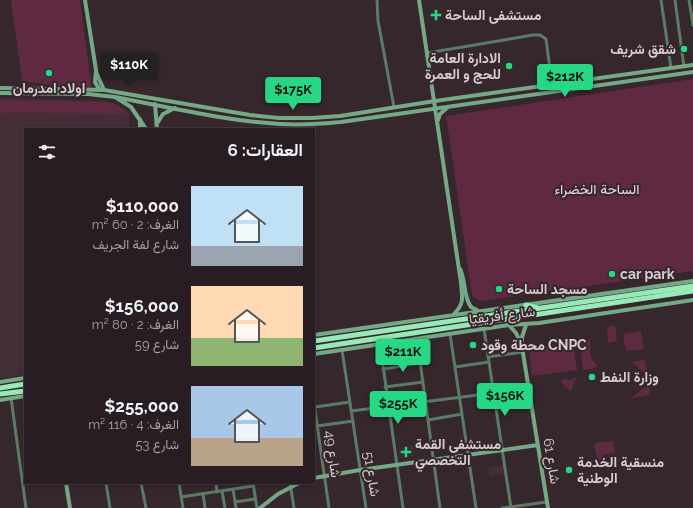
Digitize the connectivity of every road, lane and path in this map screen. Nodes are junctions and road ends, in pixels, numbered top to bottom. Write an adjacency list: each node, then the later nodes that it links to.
1 (85, 0): 15 (street)
2 (377, 0): 22 (street)
3 (419, 0): 8 (street)
4 (660, 0): 11 (street)
5 (675, 0): 10 (street)
6 (689, 0): 7 (street)
7 (693, 25)
8 (427, 53): 13 (street); 19 (street)
9 (693, 65): 10 (street)
10 (684, 67): 11 (street)
11 (671, 68): 13 (street)
12 (693, 72): 21 (street)
13 (552, 85): 19 (street)
14 (0, 88): 15 (street)
15 (101, 90): 18 (street)
16 (0, 93): 17 (street)
17 (115, 96): 20 (street); 27 (street)
18 (151, 98): 20 (street); 26 (street)
19 (435, 101): 22 (street); 24 (street)
20 (155, 104): 23 (street); 31 (street)
21 (449, 106): 24 (street); 28 (street)
22 (394, 107): 25 (street)
23 (175, 108): 30 (street); 31 (street)
24 (436, 108): 28 (street); 29 (street)
25 (340, 116): 26 (street); 29 (street)
26 (279, 118): 30 (street)
27 (140, 119): 32 (street); 33 (street)
28 (438, 121): 34 (street)
29 (341, 122): 30 (street)
30 (279, 124)
31 (157, 127)
32 (140, 128)
33 (145, 128)
34 (459, 265): 42 (street); 43 (street)
35 (693, 281): 40 (street, شارع أفريقيا)
36 (693, 286): 38 (highway)
37 (693, 291): 38 (highway)
38 (639, 297): 41 (highway, شارع أفريقيا); 55 (highway, شارع أفريقيا)
39 (693, 300): 46 (street, شارع أفريقيا)
40 (526, 305): 41 (highway); 42 (street, شارع أفريقيا)
41 (539, 309): 48 (highway, شارع أفريقيا)
42 (483, 310): 43 (street, شارع أفريقيا)
43 (453, 314): 44 (street, شارع أفريقيا)
44 (384, 325): 48 (highway); 50 (street, شارع أفريقيا)
45 (509, 325): 46 (street, شارع أفريقيا); 47 (street, شارع أفريقيا); 56 (street)
46 (526, 325): 56 (street)
47 (484, 329): 49 (street, شارع أفريقيا); 61 (street)
48 (382, 331): 52 (highway, شارع أفريقيا)
49 (450, 334): 51 (street, شارع أفريقيا); 65 (street)
50 (315, 335)
51 (417, 338): 53 (street, شارع أفريقيا); 63 (street)
52 (317, 340): 55 (highway)
53 (395, 342): 54 (street, شارع أفريقيا); 64 (street)
54 (380, 344): 58 (street, شارع أفريقيا); 66 (street)
55 (321, 347): 57 (highway, شارع أفريقيا)
56 (522, 347): 59 (street, شارع 61)
57 (315, 348)
58 (342, 349): 60 (street, شارع أفريقيا); 82 (street, شارع 51)
59 (523, 352): 61 (street); 72 (street, شارع 61)
60 (315, 354)
61 (488, 357): 62 (street)
62 (489, 362): 65 (street); 76 (street)
63 (421, 363): 64 (street); 70 (street)
64 (398, 366): 66 (street)
65 (455, 367): 79 (street)
66 (382, 369): 73 (street)
67 (24, 378): 68 (street)
68 (7, 381): 69 (street); 74 (highway)
69 (0, 382)
70 (423, 382): 73 (street); 83 (street)
71 (24, 384): 74 (highway)
72 (528, 384): 76 (street); 92 (street, شارع 61)
73 (385, 387): 85 (street)
74 (0, 388)
75 (24, 391): 77 (highway)
76 (493, 391): 79 (street); 93 (street)
77 (0, 394)
78 (24, 396): 80 (street)
79 (459, 397): 83 (street); 87 (street)
80 (11, 398): 81 (street); 97 (street)
81 (0, 400)
82 (350, 402): 84 (street); 86 (street, شارع 51)
83 (425, 402): 85 (street); 89 (street)
84 (315, 405)
85 (388, 407): 86 (street); 96 (street)
86 (351, 411): 90 (street, شارع 51)
87 (462, 414): 89 (street); 94 (street)
88 (315, 417): 91 (street, شارع 49)
89 (428, 420): 95 (street)
90 (353, 421): 91 (street); 99 (street, شارع 51)
91 (318, 426): 100 (street, شارع 49)
92 (538, 445): 93 (street); 116 (street, شارع 61)
93 (502, 451): 94 (street); 117 (street)
94 (468, 455): 95 (street); 132 (street)
95 (433, 460): 96 (street); 131 (street)
96 (397, 465): 99 (street); 130 (street)
97 (20, 467): 98 (street); 118 (street)
98 (24, 467)
99 (360, 470): 100 (street); 129 (street, شارع 51)
100 (325, 475): 101 (street); 128 (street, شارع 49)
101 (315, 478)
102 (66, 484): 119 (street)
103 (106, 484): 120 (street)
104 (141, 484): 121 (street)
105 (178, 484): 113 (street)
106 (216, 484): 111 (street)
107 (253, 484): 109 (street); 114 (street)
108 (291, 485): 126 (street); 127 (street)
109 (233, 489): 110 (street); 115 (street)
110 (222, 491): 111 (street); 124 (street)
111 (217, 492): 112 (street)
112 (203, 494): 113 (street); 123 (street)
113 (181, 497): 122 (street)
114 (256, 499): 115 (street); 126 (street)
115 (235, 502): 125 (street)
116 (547, 502): 117 (street); 134 (street, شارع 61)
117 (511, 507): 133 (street)
118 (26, 508)
119 (70, 508)
120 (110, 508)
121 (146, 508)
122 (183, 508)
123 (205, 508)
124 (224, 508)
125 (236, 508)
126 (259, 508)
127 (294, 508)
128 (329, 508)
129 (366, 508)
130 (403, 508)
131 (440, 508)
132 (476, 508)
133 (502, 508)
134 (548, 508)

